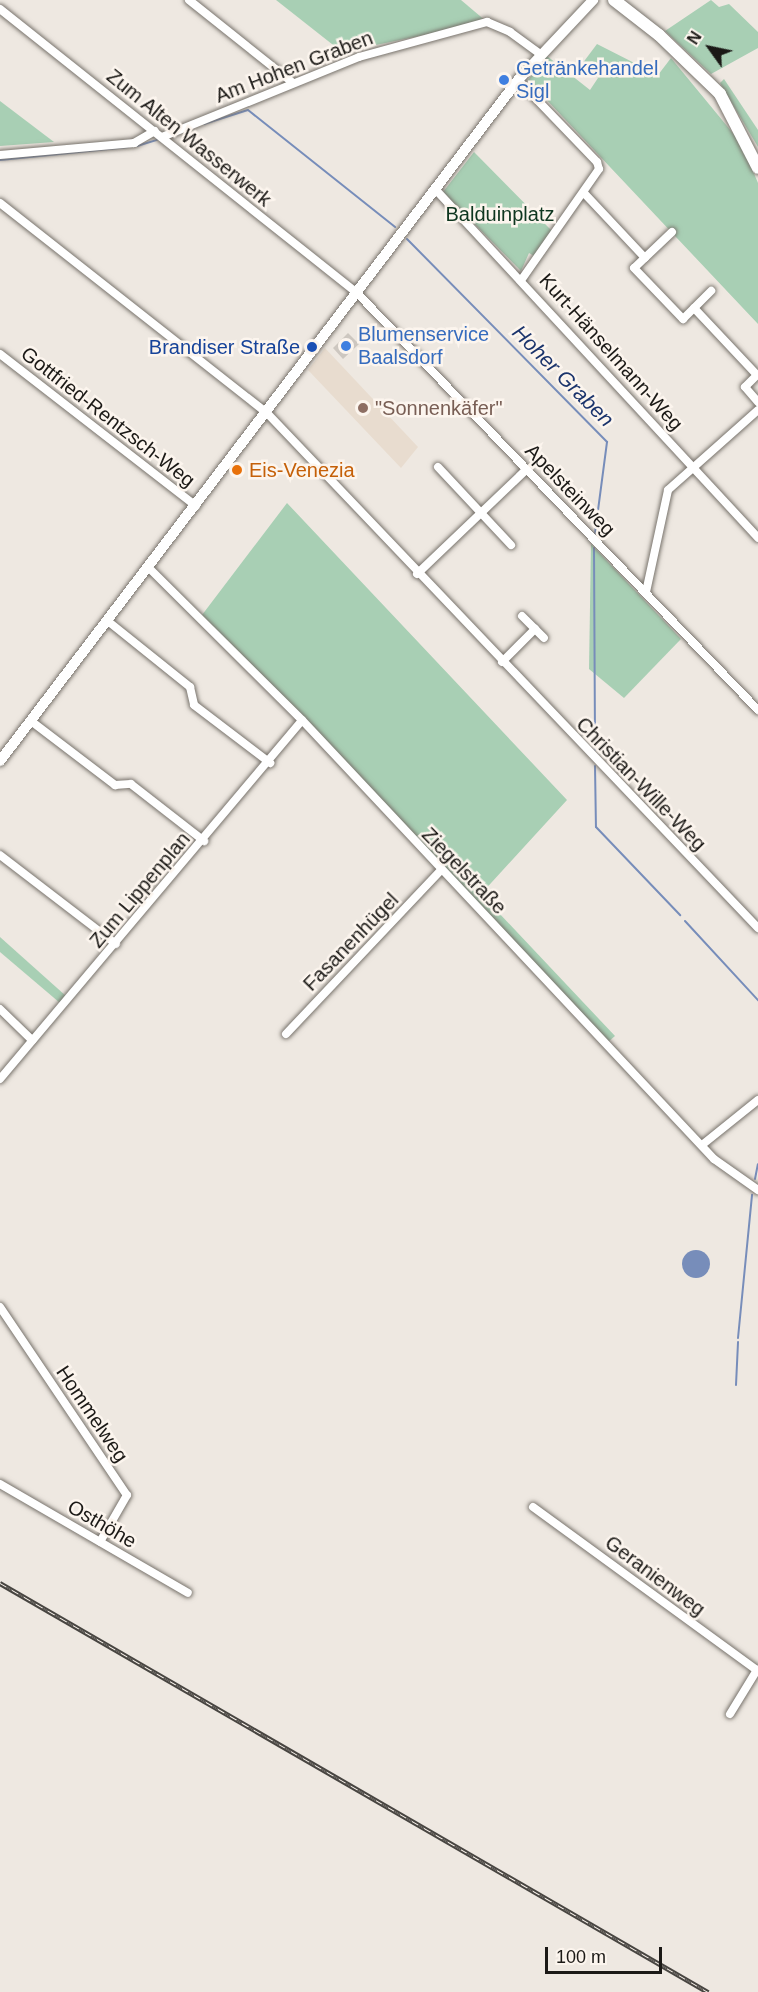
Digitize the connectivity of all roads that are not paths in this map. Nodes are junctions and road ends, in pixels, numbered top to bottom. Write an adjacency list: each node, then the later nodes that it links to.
1 (189, 0): 7 (street)
2 (593, 0): 5 (street)
3 (614, 0): 10 (main road)
4 (0, 9): 8 (street, Zum Alten Wasserwerk)
5 (539, 53): 6 (street); 7 (street, Am Hohen Graben)
6 (518, 80): 11 (street); 12 (street)
7 (293, 83): 8 (street, Am Hohen Graben)
8 (159, 134): 9 (street, Am Hohen Graben); 18 (street, Zum Alten Wasserwerk)
9 (0, 155)
10 (758, 168)
11 (436, 190): 16 (street, Kurt-Hänselmann-Weg); 18 (street)
12 (584, 193): 15 (street); 16 (street)
13 (0, 203): 23 (street, Christian-Wille-Weg)
14 (672, 232): 15 (street)
15 (645, 258): 19 (street)
16 (522, 279): 25 (street, Kurt-Hänselmann-Weg)
17 (711, 291): 19 (street)
18 (357, 293): 23 (street); 26 (street, Apelsteinweg)
19 (694, 308): 21 (street)
20 (0, 354): 27 (street, Gottfried-Rentzsch-Weg)
21 (758, 402)
22 (758, 410): 25 (street)
23 (267, 413): 27 (street); 32 (street, Christian-Wille-Weg)
24 (438, 467): 28 (street)
25 (693, 468): 29 (street, Kurt-Hänselmann-Weg); 33 (street)
26 (527, 469): 28 (street); 33 (street, Apelsteinweg)
27 (196, 506): 31 (street)
28 (480, 513): 30 (street); 32 (street)
29 (758, 538)
30 (511, 545)
31 (150, 569): 35 (street); 40 (street, Ziegelstraße)
32 (417, 574): 38 (street, Christian-Wille-Weg)
33 (646, 592): 39 (street, Apelsteinweg)
34 (522, 616): 36 (street)
35 (109, 622): 41 (street); 43 (street)
36 (535, 629): 37 (street); 38 (street)
37 (544, 638)
38 (501, 662): 47 (street, Christian-Wille-Weg)
39 (758, 710)
40 (302, 720): 43 (street, Zum Lippenplan); 46 (street, Ziegelstraße)
41 (31, 721): 42 (street); 44 (street)
42 (0, 761)
43 (270, 763): 44 (street, Zum Lippenplan)
44 (204, 841): 48 (street, Zum Lippenplan)
45 (0, 855): 48 (street)
46 (440, 871): 50 (street, Fasanenhügel); 54 (street, Ziegelstraße)
47 (758, 928)
48 (116, 944): 51 (street, Zum Lippenplan)
49 (0, 1010): 51 (street)
50 (286, 1034)
51 (32, 1040): 52 (street, Zum Lippenplan)
52 (0, 1079)
53 (758, 1100): 54 (street)
54 (702, 1145): 55 (street, Ziegelstraße)
55 (758, 1190)
56 (0, 1307): 59 (street, Hommelweg)
57 (0, 1484): 59 (street, Osthöhe)
58 (533, 1507): 61 (street, Geranienweg)
59 (100, 1542): 60 (street, Osthöhe)
60 (188, 1593)
61 (758, 1670): 62 (street, Geranienweg)
62 (730, 1714)

